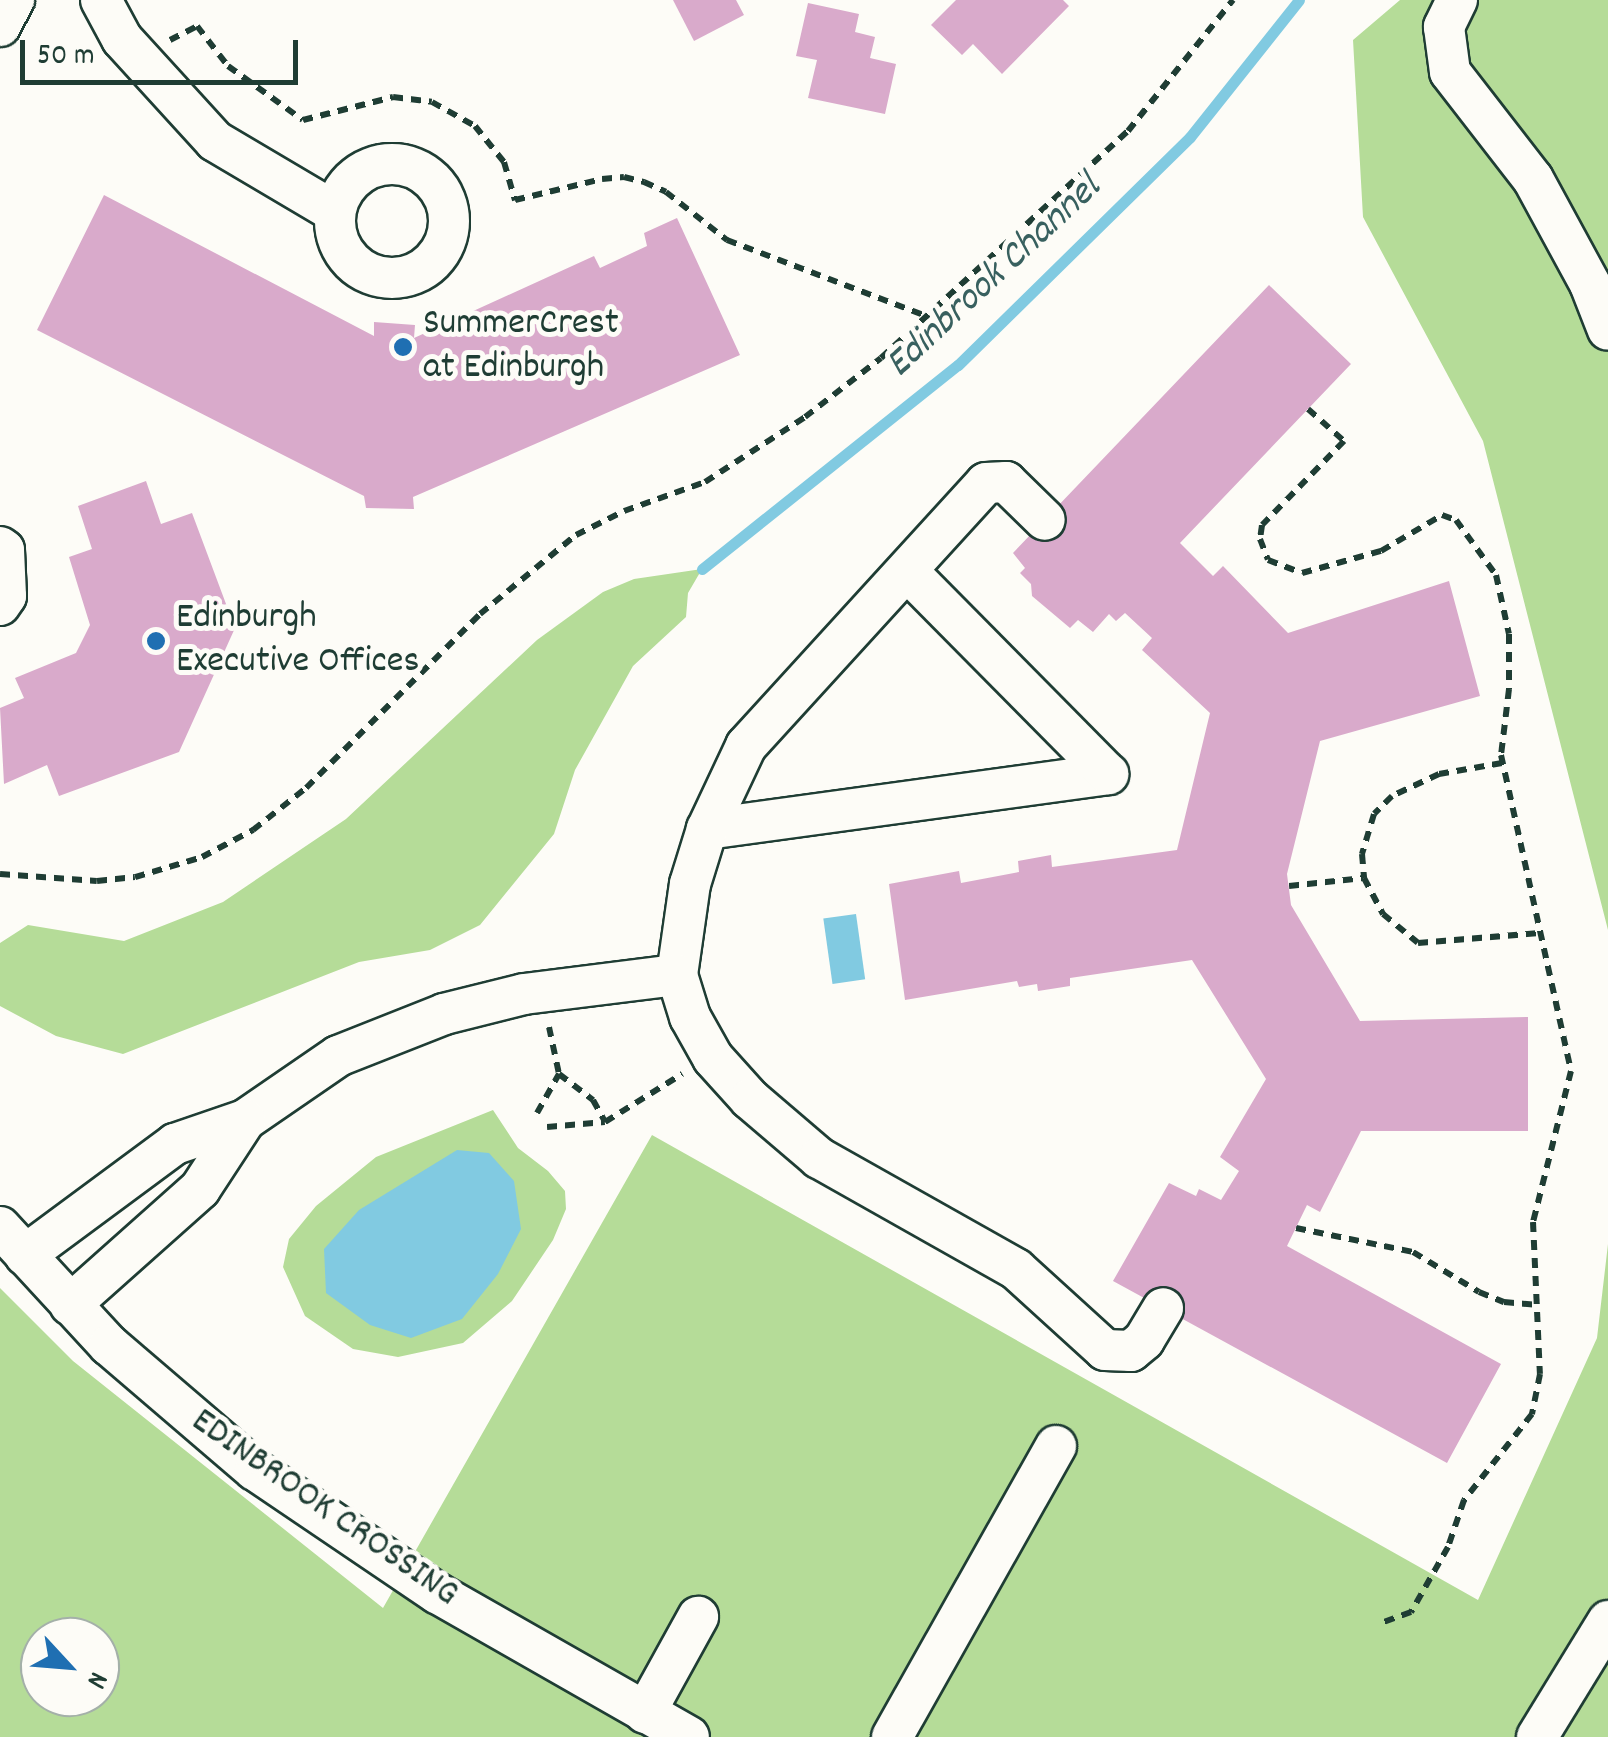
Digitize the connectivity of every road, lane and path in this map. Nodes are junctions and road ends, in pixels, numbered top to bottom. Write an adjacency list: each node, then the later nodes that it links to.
1 (14, 0): 5 (street)
2 (101, 0): 6 (street)
3 (1233, 0): 8 (path)
4 (1457, 0): 9 (street)
5 (0, 26)
6 (138, 56): 7 (street); 8 (path)
7 (335, 212)
8 (929, 317): 17 (path)
9 (1608, 330)
10 (1308, 409): 15 (path)
11 (1044, 520): 13 (street)
12 (0, 547): 14 (street)
13 (908, 572): 16 (street); 16 (street)
14 (0, 605)
15 (1502, 763): 18 (path); 20 (path)
16 (706, 828): 21 (street)
17 (0, 874)
18 (1364, 878): 19 (path); 20 (path)
19 (1289, 886)
20 (1540, 933): 32 (path)
21 (677, 976): 26 (street); 33 (street)
22 (548, 1021): 24 (path)
23 (689, 1070): 27 (path)
24 (558, 1074): 25 (path); 27 (path)
25 (537, 1113)
26 (244, 1120): 30 (street); 31 (street)
27 (605, 1122): 28 (path)
28 (547, 1127)
29 (1296, 1228): 32 (path)
30 (12, 1241): 31 (street, EDINBROOK CROSSING)
31 (70, 1305): 38 (street, EDINBROOK CROSSING)
32 (1536, 1305): 37 (path)
33 (1162, 1308)
34 (1056, 1446): 40 (street)
35 (698, 1617): 38 (street)
36 (1608, 1621): 41 (street)
37 (1378, 1624)
38 (645, 1714): 39 (street, EDINBROOK CROSSING)
39 (689, 1737)
40 (892, 1737)
41 (1537, 1737)

